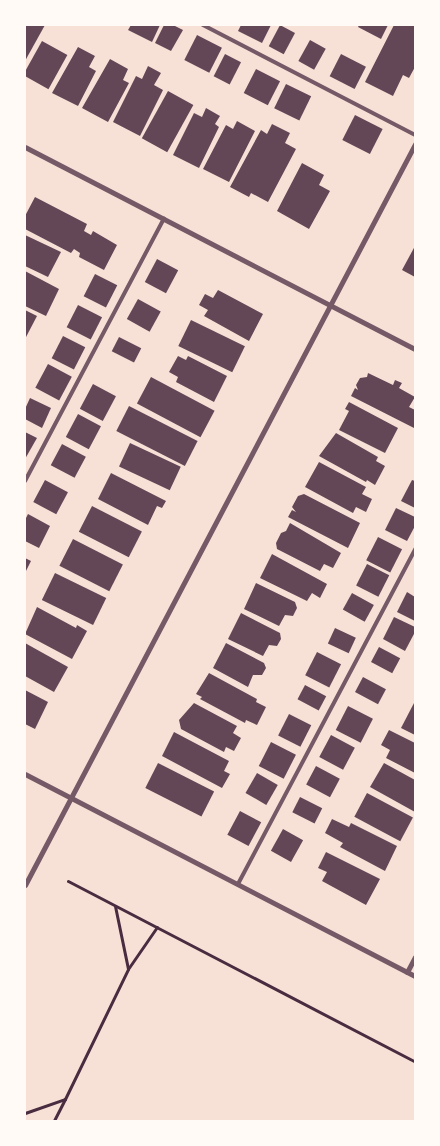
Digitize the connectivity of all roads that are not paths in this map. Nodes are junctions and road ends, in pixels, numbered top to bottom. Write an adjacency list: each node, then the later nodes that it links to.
1 (203, 25): 2 (lane)
2 (415, 135)
3 (415, 144): 6 (street)
4 (25, 147): 5 (street)
5 (164, 220): 6 (street); 8 (lane)
6 (330, 305): 7 (street); 11 (street)
7 (415, 349)
8 (25, 481)
9 (415, 549): 12 (lane)
10 (25, 774): 11 (street)
11 (71, 797): 12 (street); 13 (street)
12 (238, 884): 15 (street)
13 (25, 885)
14 (415, 957): 15 (street)
15 (407, 972): 16 (street)
16 (415, 976)

